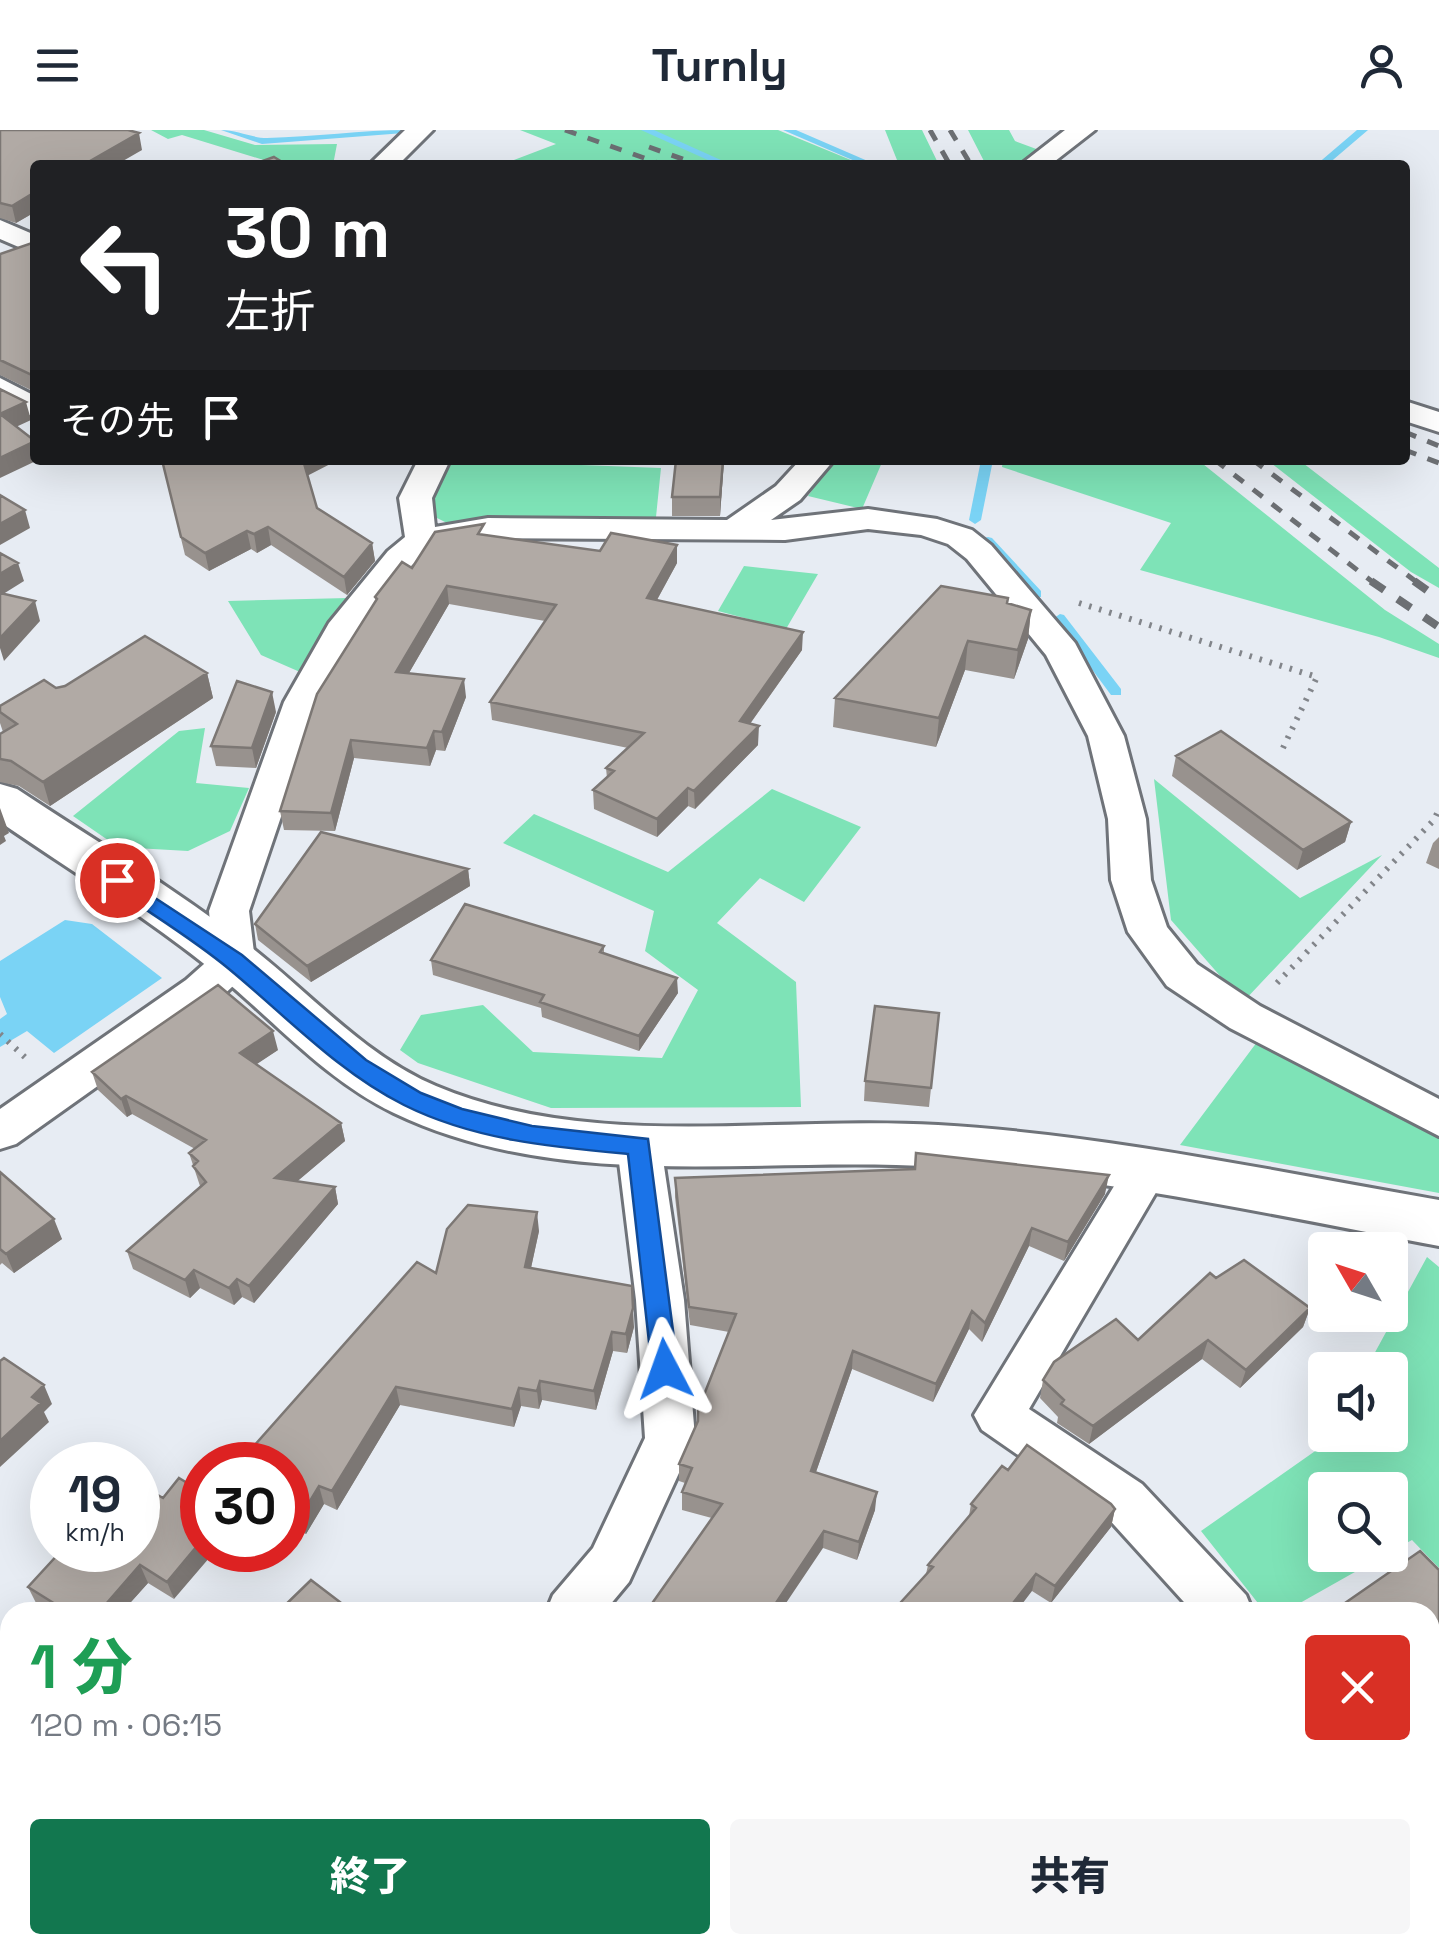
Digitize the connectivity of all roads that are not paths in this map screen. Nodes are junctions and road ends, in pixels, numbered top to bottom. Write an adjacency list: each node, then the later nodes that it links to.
1 (420, 130): 3 (street)
2 (1082, 130): 4 (street)
3 (387, 160)
4 (1041, 160)
5 (0, 228): 6 (street)
6 (30, 243)
7 (0, 386): 8 (street)
8 (30, 405)
9 (1410, 412): 10 (street)
10 (1439, 423)
11 (431, 465): 14 (street)
12 (813, 465): 13 (street)
13 (734, 530): 14 (street); 17 (street)
14 (423, 539): 16 (street)
15 (0, 800): 16 (street)
16 (234, 961): 18 (street); 19 (street)
17 (1439, 1119)
18 (0, 1132)
19 (639, 1146): 20 (street); 22 (street)
20 (1146, 1172): 21 (street); 23 (street)
21 (1439, 1224)
22 (581, 1602)
23 (1219, 1602)

